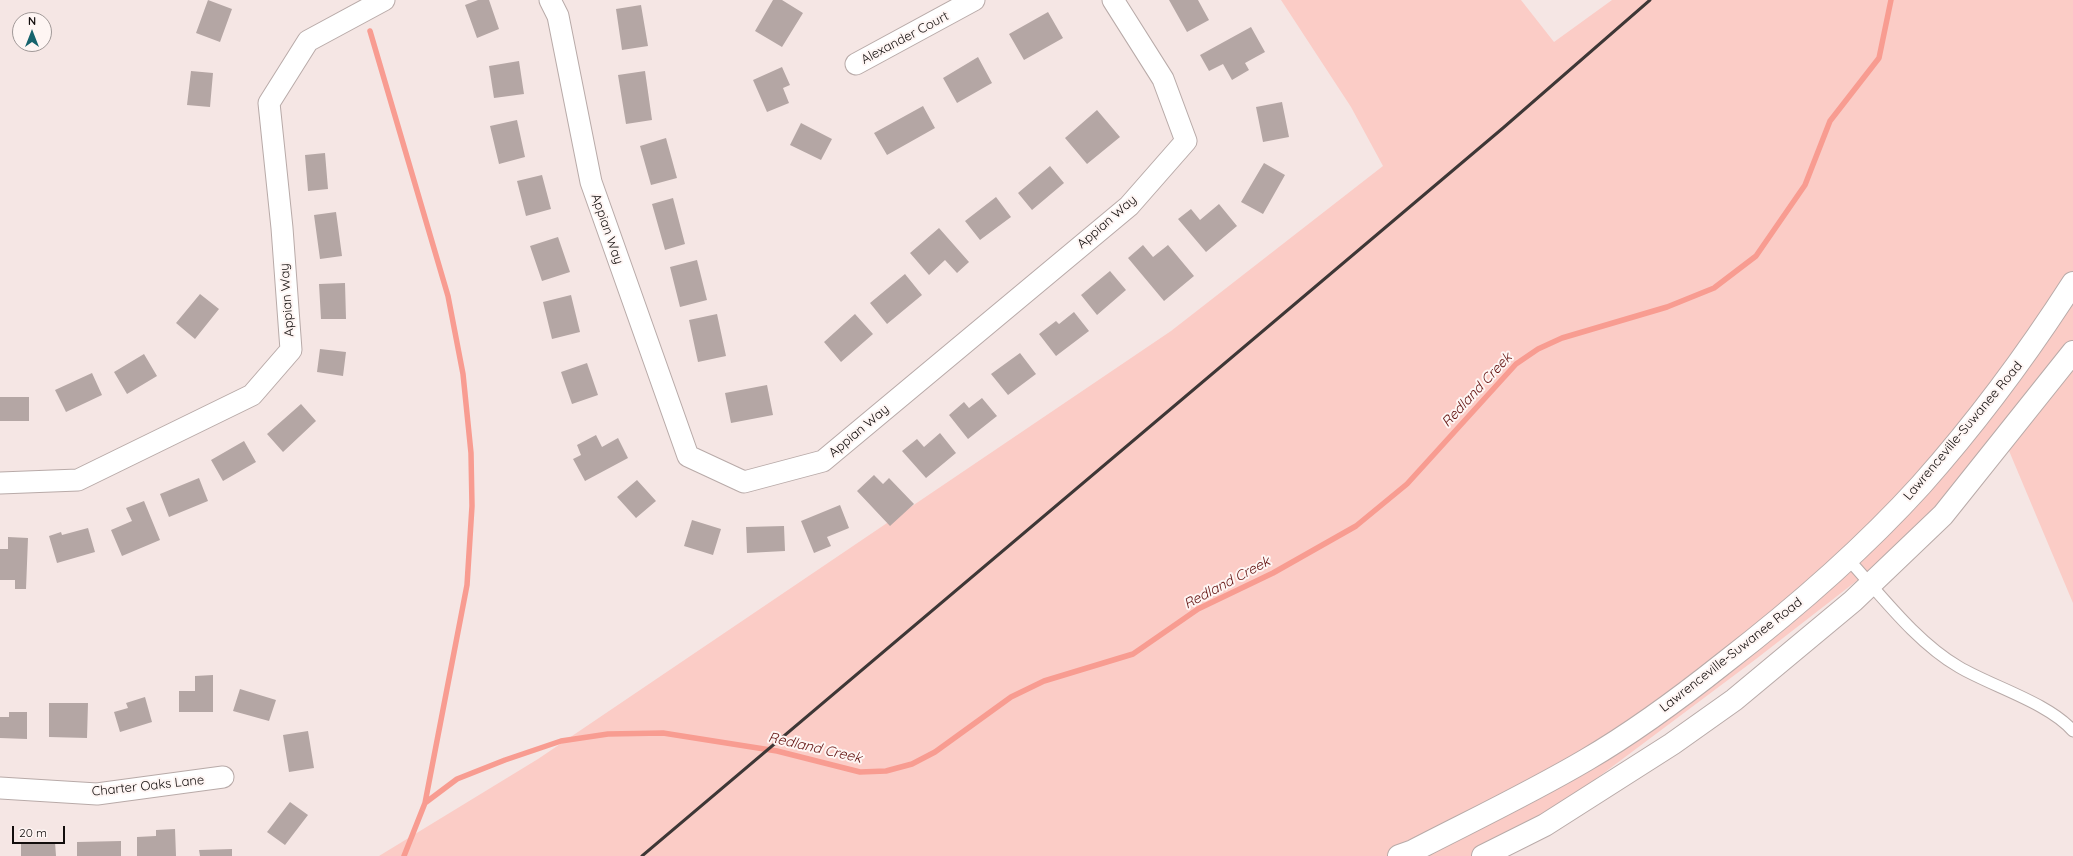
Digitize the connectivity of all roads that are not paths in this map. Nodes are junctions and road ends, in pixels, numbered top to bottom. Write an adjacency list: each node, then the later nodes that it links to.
1 (384, 0): 8 (street, Appian Way)
2 (550, 0): 4 (street, Appian Way)
3 (974, 0): 5 (street, Alexander Court)
4 (1113, 0)
5 (856, 64)
6 (2073, 283): 9 (main road, Lawrenceville-Suwanee Road)
7 (2073, 352): 10 (main road)
8 (0, 483)
9 (1848, 559): 10 (lane); 14 (main road, Lawrenceville-Suwanee Road)
10 (1871, 584): 11 (lane); 15 (main road)
11 (2073, 731)
12 (223, 777): 13 (street, Charter Oaks Lane)
13 (0, 788)
14 (1409, 854)
15 (1483, 856)

